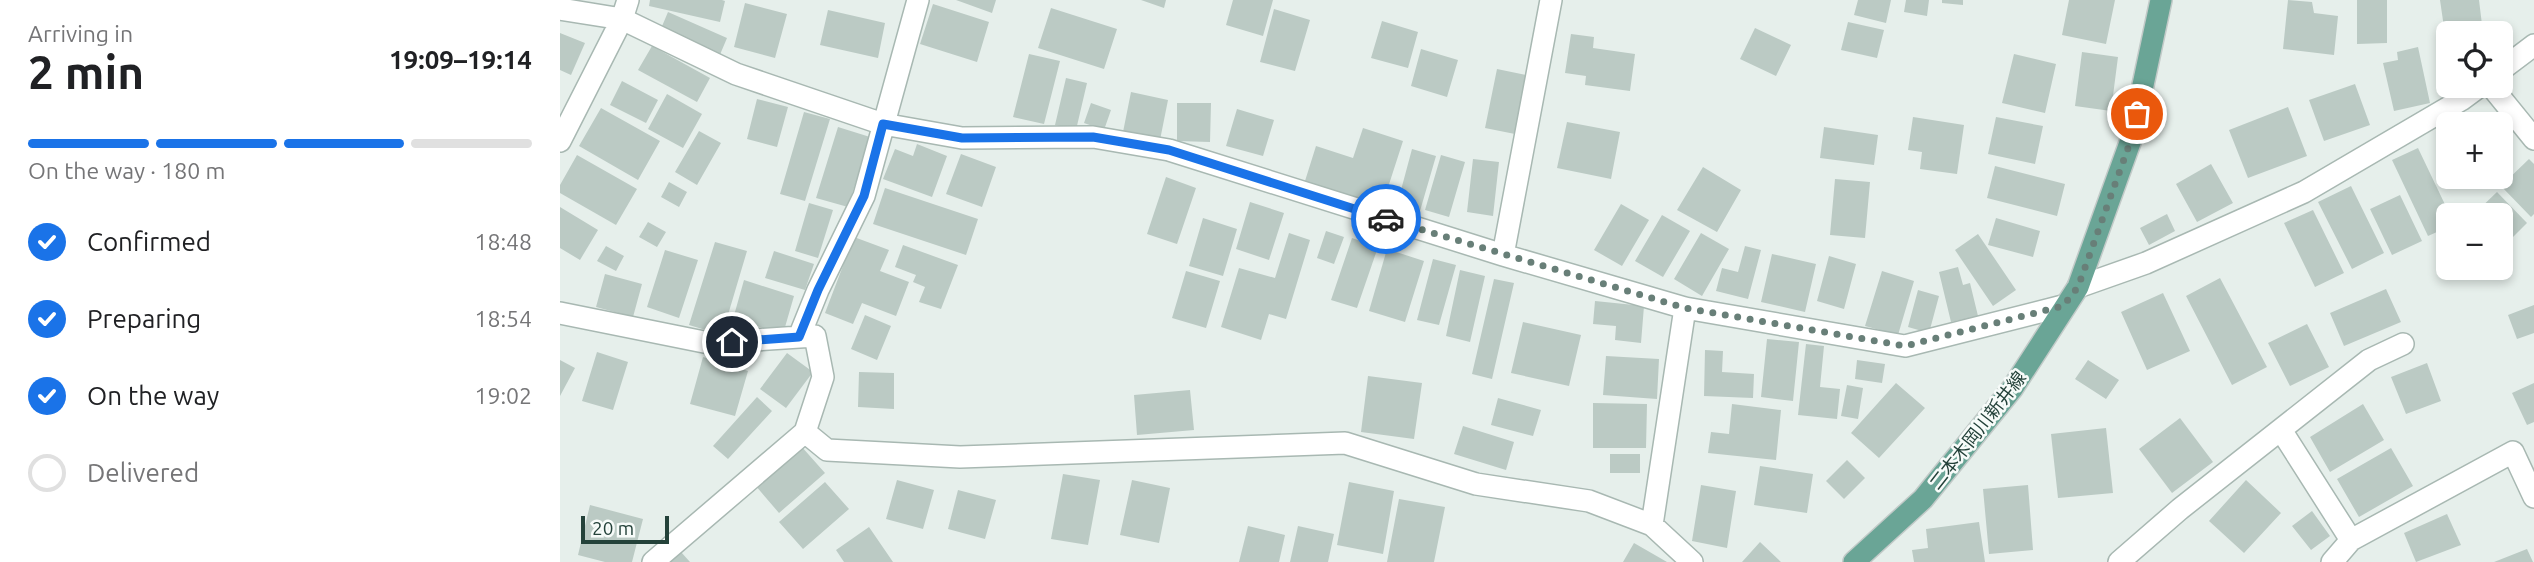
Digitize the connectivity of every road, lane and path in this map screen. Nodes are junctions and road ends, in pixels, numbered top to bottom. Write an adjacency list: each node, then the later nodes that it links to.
1 (918, 0): 10 (street)
2 (1550, 0): 13 (street)
3 (2161, 0): 14 (main road, 二本木岡川新井線)
4 (560, 9): 5 (street)
5 (625, 10): 10 (street); 12 (street)
6 (2534, 44): 7 (street)
7 (2513, 61)
8 (2464, 98): 14 (street)
9 (2501, 98): 11 (street)
10 (883, 124): 13 (street); 18 (street)
11 (2534, 139)
12 (560, 141)
13 (1503, 256): 16 (street)
14 (2078, 287): 15 (main road, 二本木岡川新井線)
15 (2063, 306): 16 (street); 27 (main road, 二本木岡川新井線)
16 (1685, 308): 23 (street)
17 (560, 313): 18 (street)
18 (799, 337): 21 (street)
19 (2403, 344): 20 (street)
20 (2281, 430): 24 (street); 28 (street)
21 (805, 432): 23 (street); 25 (street)
22 (2534, 497): 24 (street)
23 (1652, 525): 26 (street)
24 (2351, 540): 29 (street)
25 (653, 562)
26 (1692, 562)
27 (1854, 562)
28 (2119, 562)
29 (2332, 562)

